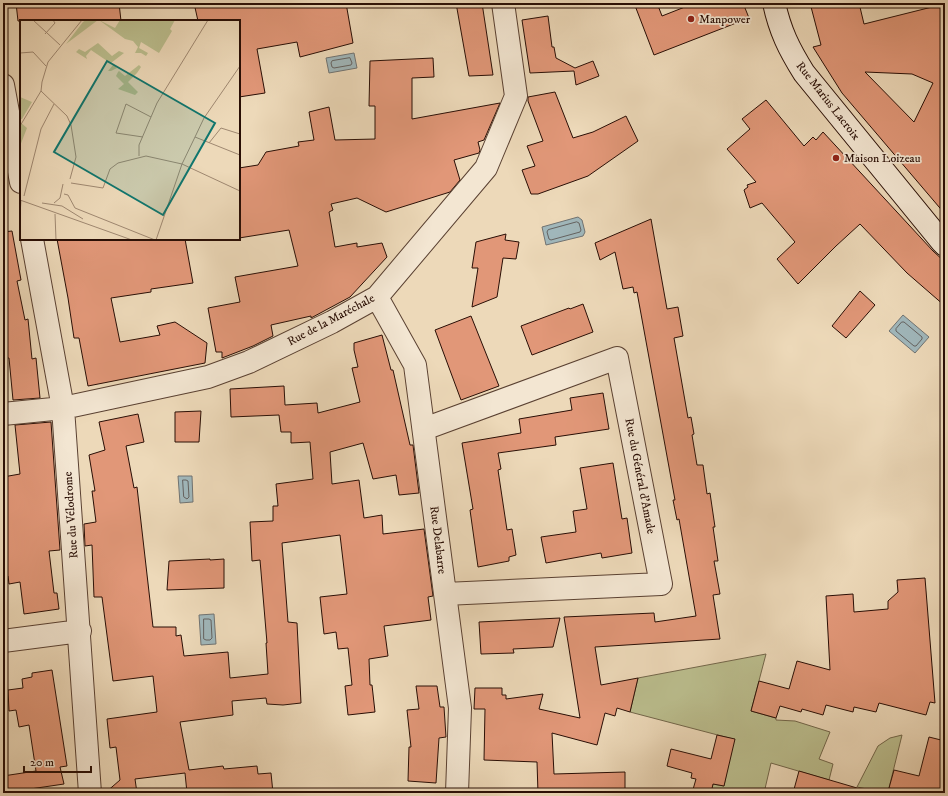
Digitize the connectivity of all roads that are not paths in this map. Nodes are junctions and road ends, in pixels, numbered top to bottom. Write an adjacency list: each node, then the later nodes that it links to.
1 (503, 3): 7 (street, Rue de la Maréchale)
2 (774, 3): 6 (street, Rue Marius Lacroix)
3 (3, 85): 4 (street)
4 (20, 177)
5 (32, 240): 8 (street, Rue du Vélodrome)
6 (945, 245)
7 (376, 297): 8 (street, Rue de la Maréchale); 10 (street, Rue Delabarre)
8 (63, 408): 9 (street, Rue de la Maréchale); 12 (street, Rue du Vélodrome)
9 (3, 414)
10 (424, 429): 11 (street, Rue Delabarre); 11 (street, Rue du Général d'Amade)
11 (445, 594): 15 (street, Rue Delabarre)
12 (80, 631): 13 (street); 14 (street, Rue du Vélodrome)
13 (3, 641)
14 (90, 793)
15 (457, 793)

